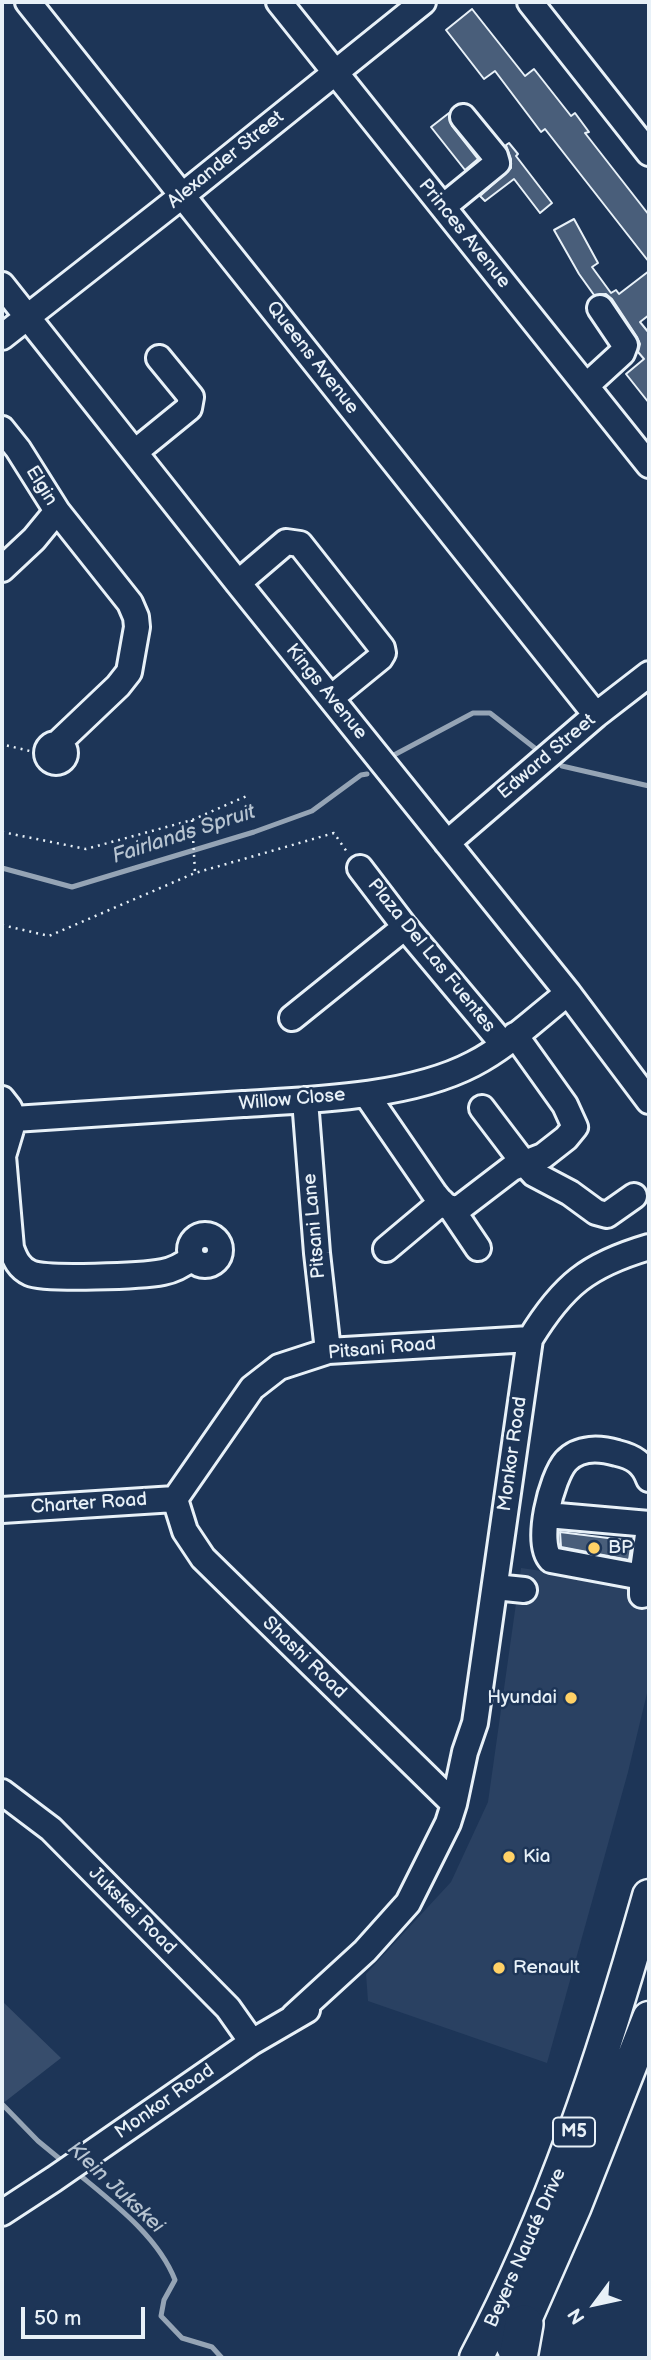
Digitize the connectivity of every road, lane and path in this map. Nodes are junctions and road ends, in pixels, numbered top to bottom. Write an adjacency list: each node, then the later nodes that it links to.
1 (28, 2): 8 (street, Queens Avenue)
2 (279, 2): 5 (street, Princes Avenue)
3 (424, 2): 5 (street, Alexander Street)
4 (530, 2): 7 (street)
5 (335, 72): 8 (street, Alexander Street); 9 (street, Princes Avenue)
6 (463, 117): 9 (street)
7 (649, 153)
8 (183, 195): 12 (street, Alexander Street); 24 (street, Queens Avenue)
9 (443, 207): 15 (street, Princes Avenue)
10 (2, 285): 12 (street, Kings Avenue)
11 (600, 308): 15 (street)
12 (27, 316): 13 (street, Alexander Street); 17 (street, Kings Avenue)
13 (2, 337)
14 (159, 358): 17 (street)
15 (586, 386): 18 (street, Princes Avenue)
16 (2, 429): 19 (street, Elgin)
17 (135, 452): 21 (street, Kings Avenue)
18 (649, 465)
19 (57, 511): 20 (street, Elgin); 26 (street)
20 (2, 569)
21 (238, 583): 23 (street, Kings Avenue); 23 (street)
22 (649, 674): 24 (street, Edward Street)
23 (331, 698): 30 (street, Kings Avenue)
24 (596, 715): 30 (street, Edward Street)
25 (2, 749): 26 (path)
26 (52, 749)
27 (249, 795): 28 (path)
28 (192, 820): 29 (path); 32 (path)
29 (2, 832)
30 (447, 843): 35 (street, Kings Avenue)
31 (360, 868): 32 (path); 34 (street, Plaza Del Las Fuentes)
32 (195, 873): 33 (path)
33 (2, 925)
34 (404, 927): 36 (street); 37 (street, Plaza Del Las Fuentes)
35 (568, 993): 37 (street, Willow Close); 40 (street, Kings Avenue)
36 (292, 1018)
37 (509, 1040): 38 (street, Willow Close); 43 (street, Plaza Del Las Fuentes)
38 (366, 1094): 39 (street, Willow Close); 45 (street)
39 (305, 1100): 42 (street, Willow Close); 51 (street, Pitsani Lane)
40 (649, 1101)
41 (482, 1108): 43 (street)
42 (8, 1109): 49 (street)
43 (523, 1162): 44 (street); 45 (street)
44 (634, 1196)
45 (446, 1205): 47 (street); 48 (street)
46 (649, 1247): 50 (street, Monkor Road)
47 (478, 1248)
48 (386, 1249)
49 (192, 1258)
50 (530, 1339): 51 (street, Pitsani Road); 58 (street, Monkor Road)
51 (328, 1351): 53 (street, Pitsani Road)
52 (649, 1479): 55 (street)
53 (176, 1499): 54 (street, Charter Road); 62 (street, Shashi Road)
54 (2, 1510)
55 (547, 1515): 56 (street); 57 (street)
56 (649, 1526): 57 (street)
57 (645, 1570)
58 (495, 1587): 59 (street); 60 (street, Monkor Road)
59 (524, 1590)
60 (475, 1723): 62 (street, Monkor Road); 64 (street, Monkor Road)
61 (2, 1792): 66 (street, Jukskei Road)
62 (454, 1804): 64 (street, Monkor Road)
63 (649, 1896): 69 (main road, Beyers Naudé Drive / M5)
64 (294, 2016): 66 (street, Monkor Road)
65 (649, 2018): 68 (main road, Beyers Naudé Drive / M5)
66 (252, 2042): 67 (street, Monkor Road)
67 (2, 2213)
68 (521, 2341): 70 (main road, Beyers Naudé Drive / M5)
69 (476, 2358)
70 (508, 2358)

